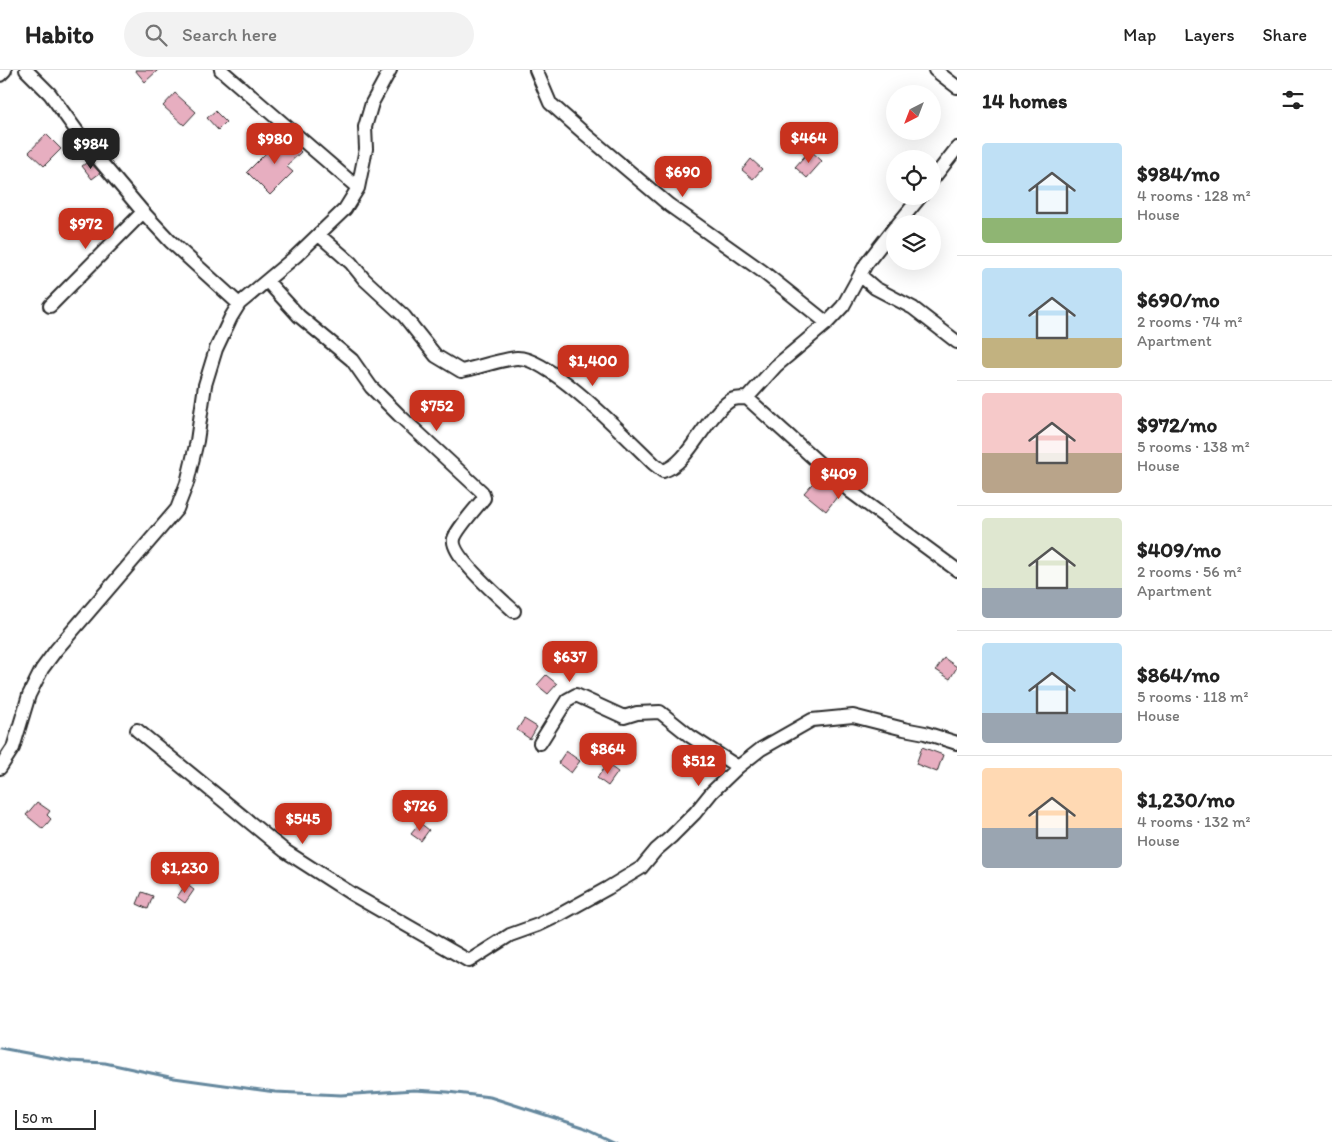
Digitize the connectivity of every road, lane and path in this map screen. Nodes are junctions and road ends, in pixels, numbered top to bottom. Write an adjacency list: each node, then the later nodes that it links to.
1 (5, 70): 7 (street)
2 (26, 70): 13 (street)
3 (221, 70): 11 (street)
4 (390, 70): 11 (street)
5 (536, 70): 21 (street)
6 (935, 70): 8 (street)
7 (0, 75)
8 (957, 87)
9 (957, 148): 10 (street)
10 (941, 168)
11 (358, 188): 15 (street)
12 (914, 205): 14 (street)
13 (142, 212): 19 (street); 20 (street)
14 (905, 215)
15 (318, 234): 18 (street); 23 (street)
16 (886, 238): 17 (street)
17 (861, 276): 21 (street); 22 (street)
18 (267, 280): 19 (street); 25 (street)
19 (239, 304): 30 (street)
20 (50, 306)
21 (827, 322): 23 (street)
22 (957, 342)
23 (746, 398): 24 (street)
24 (957, 570)
25 (514, 611)
26 (137, 730): 29 (street)
27 (540, 743): 29 (street)
28 (957, 744): 29 (street)
29 (738, 767)
30 (0, 768)

